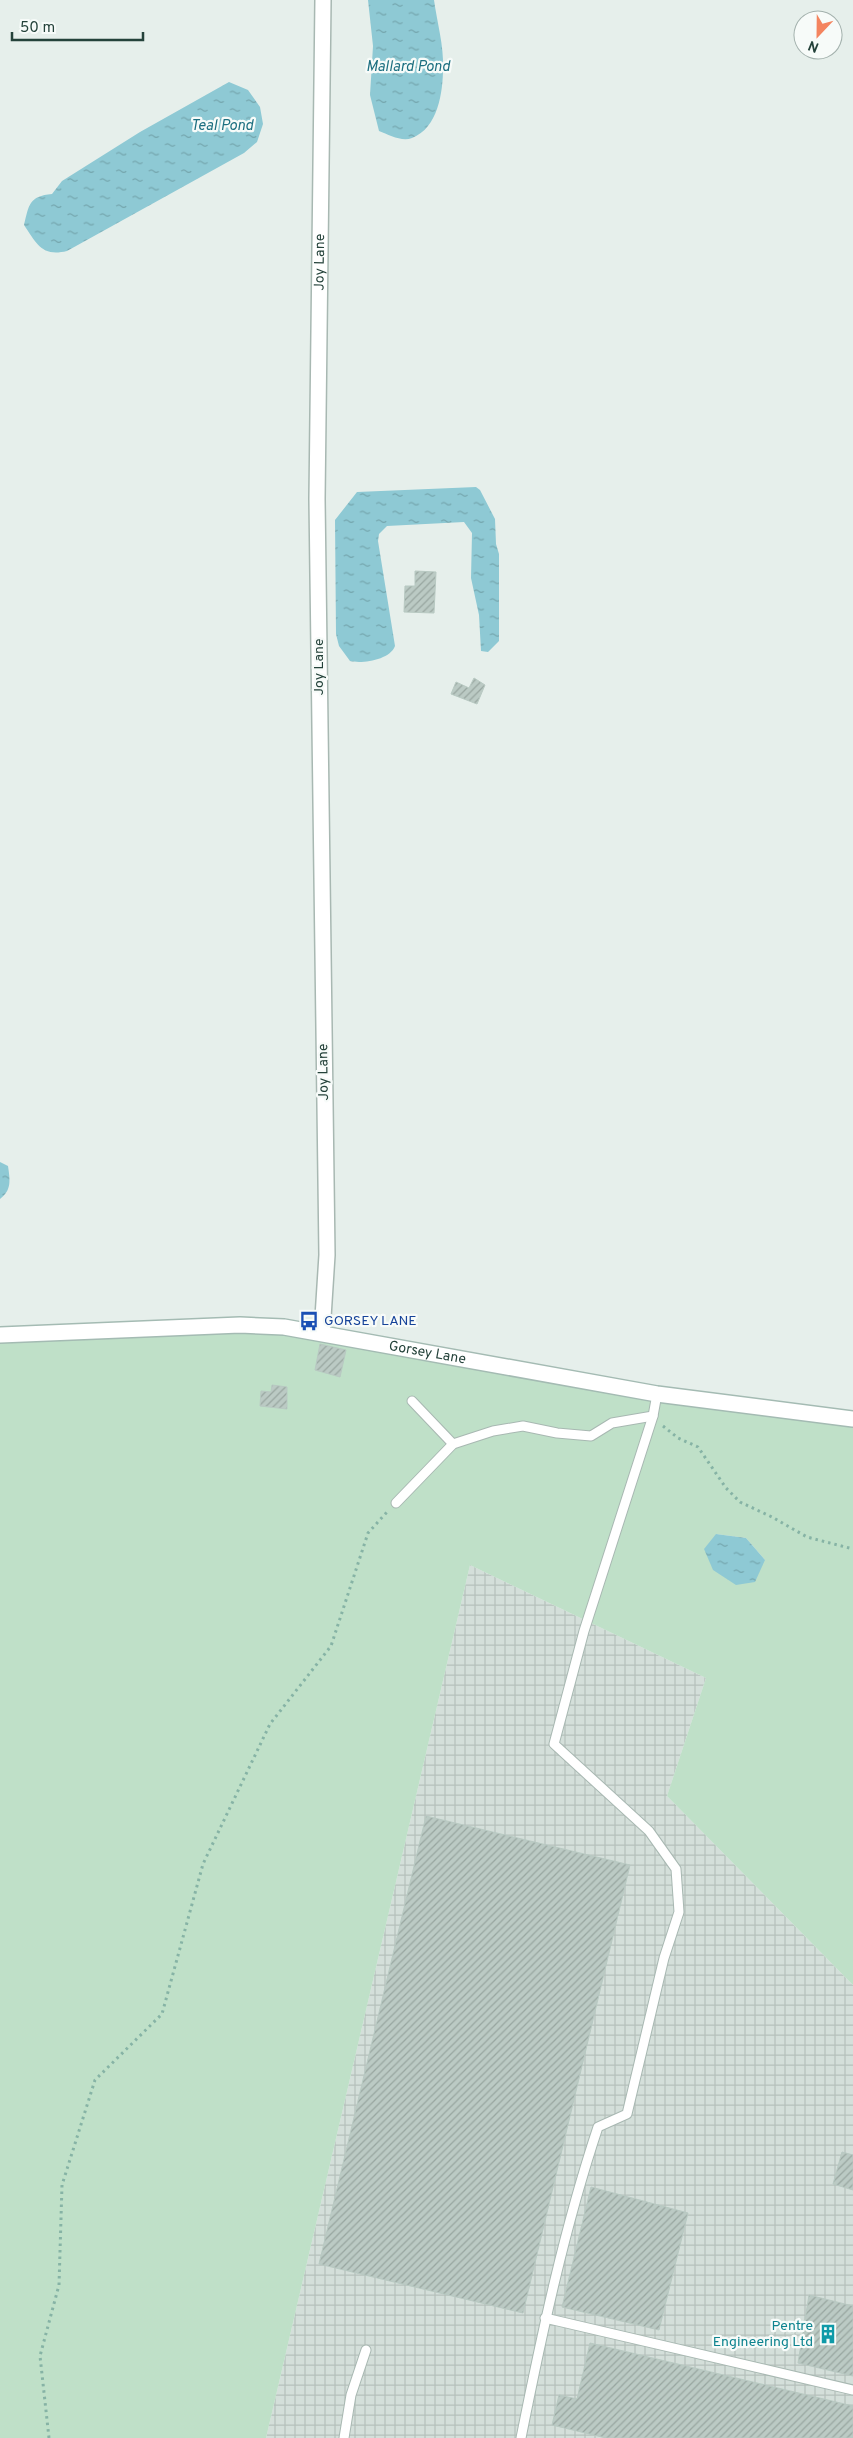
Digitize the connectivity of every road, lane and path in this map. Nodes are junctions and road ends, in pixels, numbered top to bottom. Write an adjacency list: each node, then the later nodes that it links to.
1 (324, 0): 2 (street, Joy Lane)
2 (322, 1333): 3 (street, Gorsey Lane); 4 (street, Gorsey Lane)
3 (0, 1335)
4 (657, 1394): 6 (lane); 7 (street, Gorsey Lane)
5 (412, 1401): 8 (lane)
6 (653, 1416): 8 (lane); 10 (path); 11 (lane)
7 (853, 1419)
8 (453, 1444): 9 (lane)
9 (396, 1503): 14 (path)
10 (853, 1549)
11 (545, 2318): 13 (lane); 16 (lane)
12 (366, 2350): 15 (lane)
13 (853, 2390)
14 (49, 2438)
15 (344, 2438)
16 (521, 2438)

